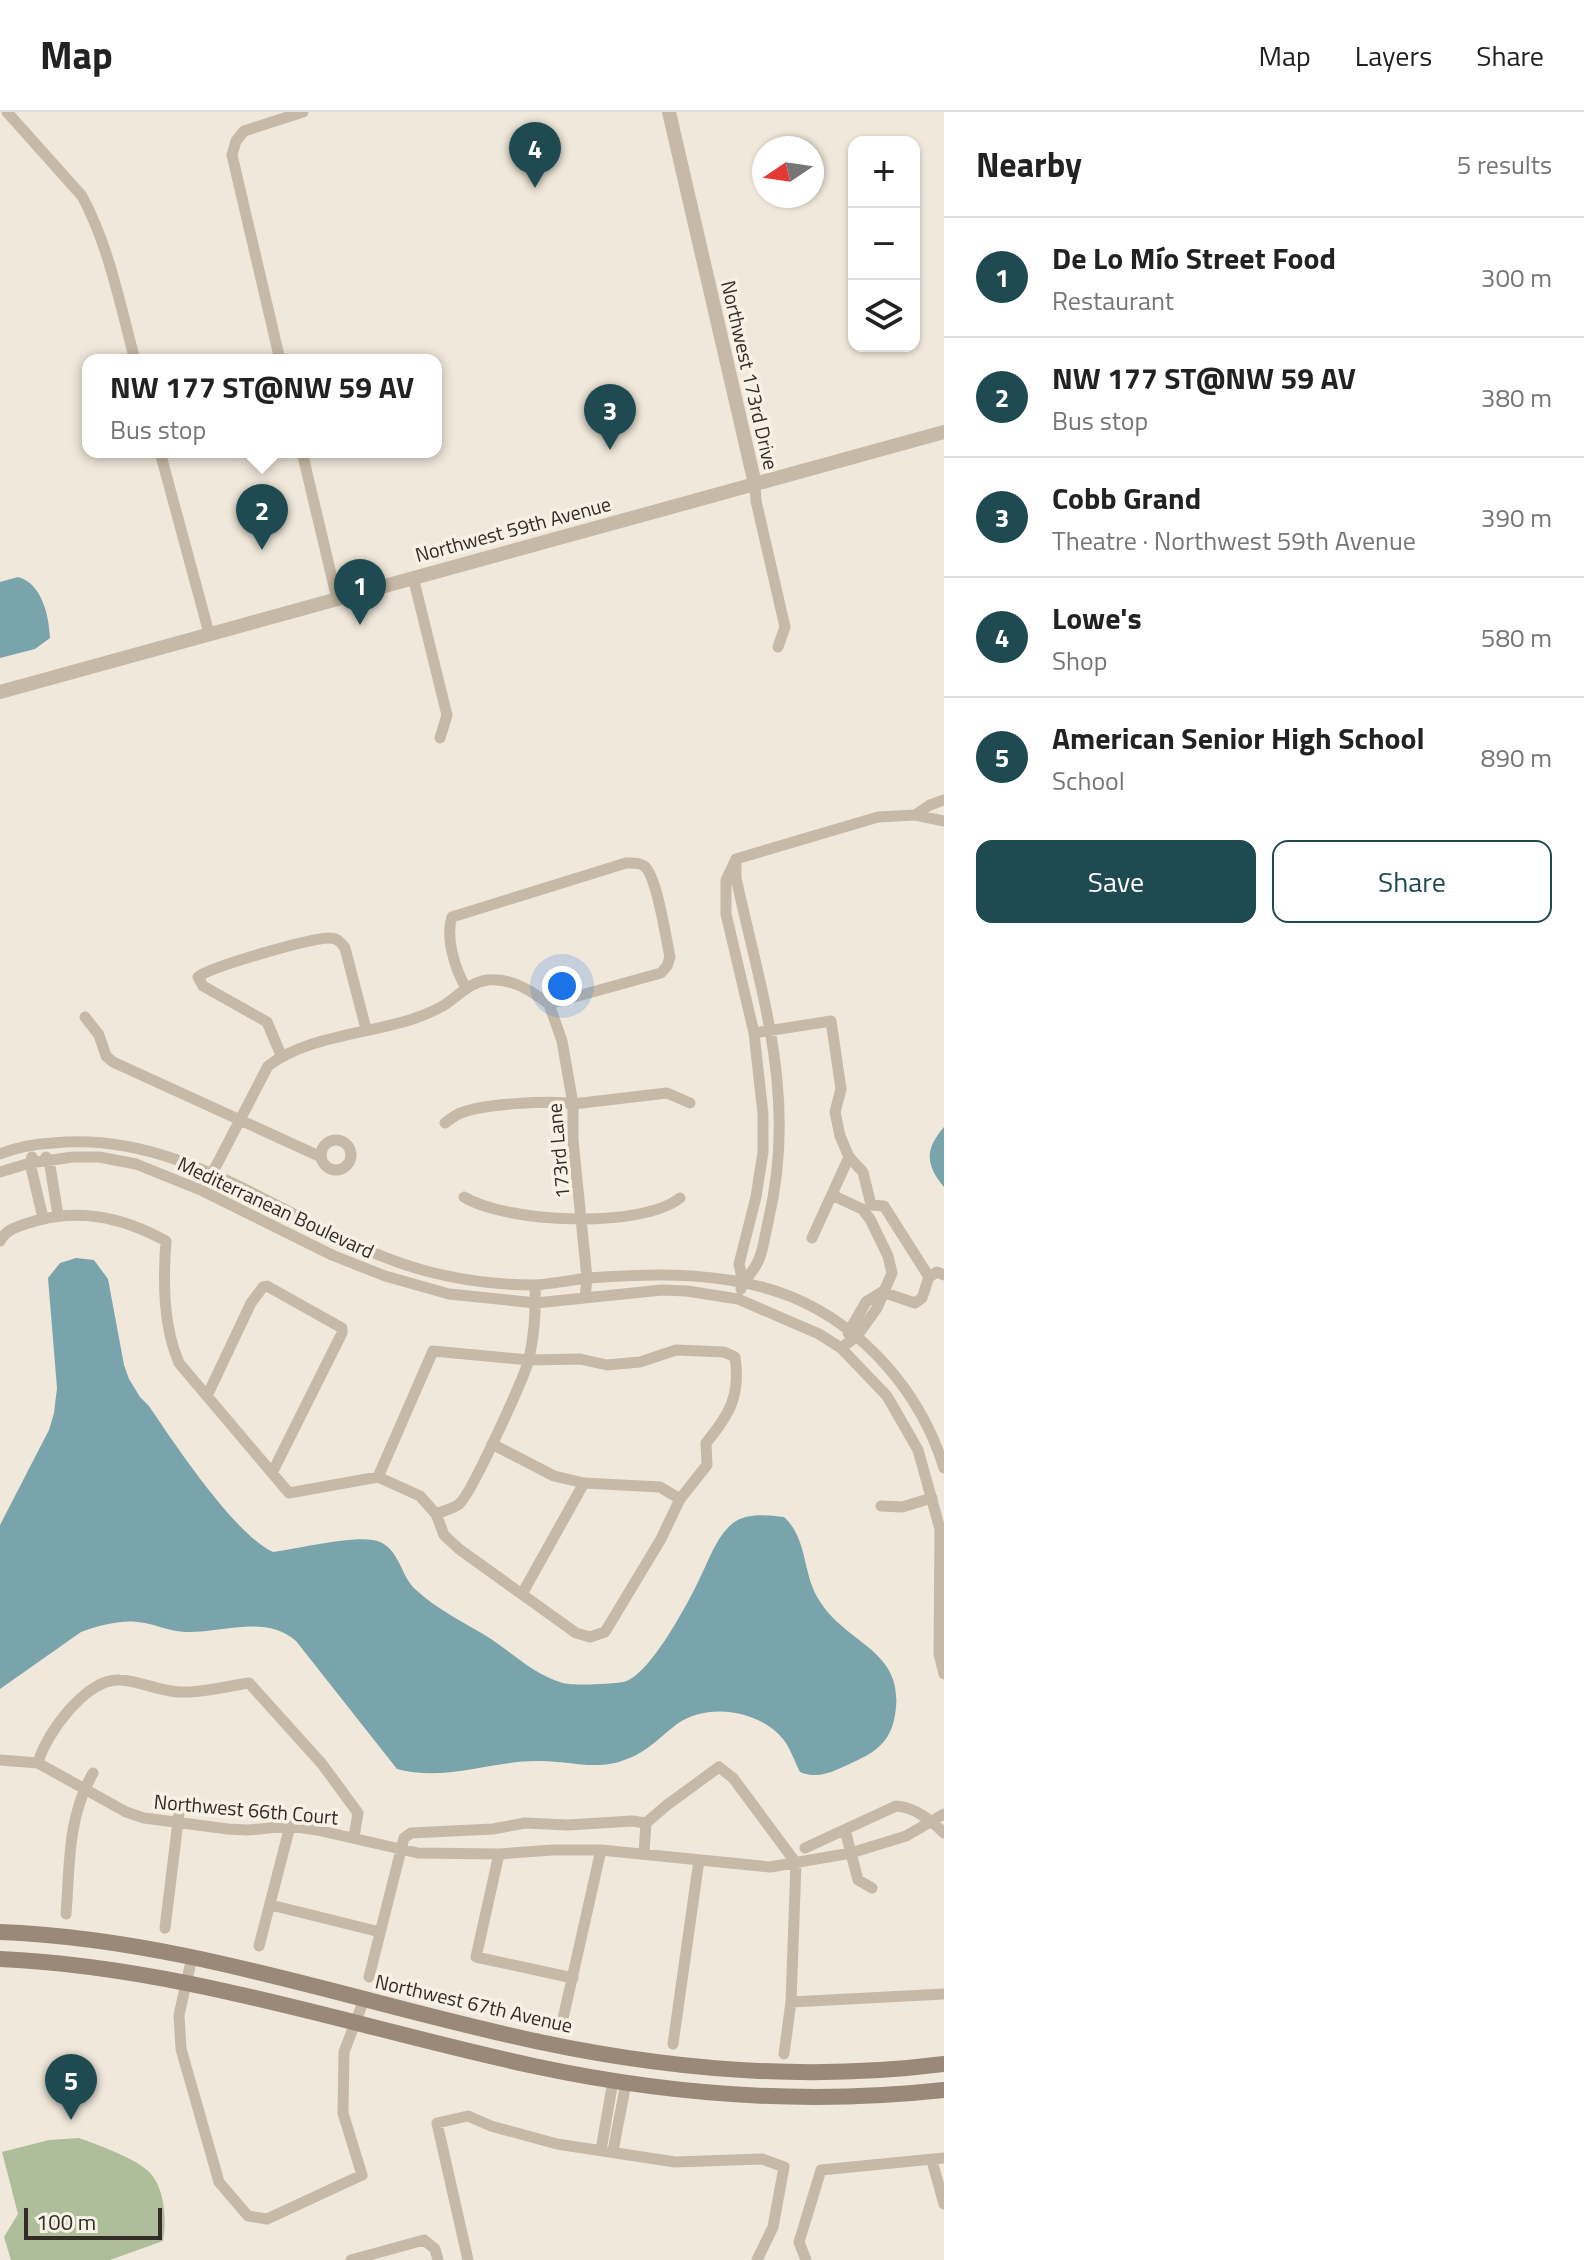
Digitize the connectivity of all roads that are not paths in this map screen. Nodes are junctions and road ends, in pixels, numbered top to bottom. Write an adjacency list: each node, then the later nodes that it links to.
1 (7, 112): 4 (street)
2 (669, 112): 9 (street, Northwest 173rd Drive)
3 (296, 113): 5 (street)
4 (133, 354)
5 (279, 354)
6 (944, 432): 9 (street, Northwest 59th Avenue)
7 (162, 458): 12 (street)
8 (303, 458): 11 (street)
9 (755, 484): 10 (street, Northwest 59th Avenue); 13 (street, Northwest 173rd Drive)
10 (413, 577): 11 (street, Northwest 59th Avenue); 15 (street)
11 (337, 599): 12 (street, Northwest 59th Avenue)
12 (209, 633): 14 (street, Northwest 59th Avenue)
13 (778, 647)
14 (0, 692)
15 (440, 738)
16 (944, 800): 17 (street)
17 (915, 815): 18 (street); 19 (street)
18 (944, 821)
19 (736, 859): 24 (street); 25 (street)
20 (466, 988): 21 (street); 21 (street); 23 (street)
21 (549, 1004): 28 (street, 173rd Lane)
22 (85, 1017): 29 (street)
23 (366, 1029): 26 (street); 26 (street)
24 (771, 1030): 25 (street); 34 (street); 52 (street)
25 (754, 1033): 52 (street)
26 (281, 1055): 29 (street)
27 (690, 1103): 28 (street)
28 (573, 1104): 30 (street); 46 (street, 173rd Lane)
29 (240, 1118): 33 (street); 38 (street)
30 (445, 1123)
31 (35, 1144): 32 (street, Mediterranean Boulevard); 35 (street); 36 (street); 38 (street, Mediterranean Boulevard)
32 (0, 1154)
33 (321, 1157)
34 (849, 1157): 40 (street); 43 (street)
35 (49, 1160): 36 (street, Mediterranean Boulevard); 39 (street, Mediterranean Boulevard); 44 (street)
36 (30, 1163): 37 (street, Mediterranean Boulevard); 45 (street)
37 (0, 1172)
38 (212, 1172): 39 (street); 53 (street, Mediterranean Boulevard)
39 (203, 1191): 57 (street, Mediterranean Boulevard)
40 (832, 1195): 43 (street); 47 (street)
41 (464, 1197): 46 (street)
42 (680, 1198): 46 (street)
43 (869, 1210): 50 (street); 54 (street)
44 (58, 1215): 45 (street); 61 (street)
45 (43, 1218): 48 (street)
46 (582, 1219): 51 (street, 173rd Lane)
47 (812, 1238)
48 (0, 1241)
49 (944, 1275): 50 (street)
50 (929, 1277): 54 (street)
51 (587, 1278): 52 (street, Mediterranean Boulevard); 53 (street, Mediterranean Boulevard); 55 (street, 173rd Lane)
52 (743, 1282): 56 (street); 58 (street, Mediterranean Boulevard)
53 (535, 1285): 57 (street)
54 (882, 1292): 58 (street)
55 (585, 1298): 56 (street, Mediterranean Boulevard); 57 (street, Mediterranean Boulevard)
56 (738, 1299): 59 (street, Mediterranean Boulevard)
57 (536, 1303): 60 (street)
58 (854, 1332): 59 (street); 63 (street, Mediterranean Boulevard)
59 (841, 1348): 67 (street, Mediterranean Boulevard)
60 (529, 1360): 62 (street); 65 (street); 68 (street)
61 (207, 1396): 64 (street); 64 (street)
62 (492, 1444): 66 (street); 70 (street)
63 (944, 1468)
64 (272, 1473): 65 (street)
65 (378, 1477): 70 (street)
66 (584, 1483): 68 (street); 72 (street)
67 (932, 1498): 69 (street); 71 (street, Mediterranean Boulevard)
68 (680, 1499): 72 (street)
69 (881, 1506)
70 (436, 1514): 72 (street)
71 (942, 1555): 73 (street, Mediterranean Boulevard)
72 (522, 1594)
73 (944, 1674)
74 (0, 1760): 75 (street, Northwest 66th Court)
75 (38, 1763): 77 (street, Northwest 66th Court); 86 (street)
76 (93, 1773): 77 (street)
77 (84, 1789): 81 (street, Northwest 66th Court); 97 (street)
78 (180, 1805): 81 (street)
79 (944, 1814): 80 (street, Northwest 66th Court)
80 (933, 1822): 84 (street); 85 (street); 91 (street, Northwest 66th Court)
81 (177, 1823): 83 (street, Northwest 66th Court); 98 (street)
82 (646, 1823): 88 (street); 90 (street); 94 (street)
83 (290, 1826): 86 (street, Northwest 66th Court); 96 (street)
84 (845, 1830): 87 (street); 91 (street)
85 (944, 1833)
86 (354, 1837): 88 (street, Northwest 66th Court)
87 (805, 1848)
88 (401, 1850): 92 (street, Northwest 66th Court); 100 (street)
89 (601, 1850): 90 (street, Northwest 66th Court); 92 (street, Northwest 66th Court); 105 (street)
90 (644, 1853): 93 (street, Northwest 66th Court)
91 (851, 1853): 94 (street, Northwest 66th Court); 95 (street)
92 (499, 1854): 105 (street)
93 (699, 1860): 94 (street, Northwest 66th Court); 112 (street)
94 (796, 1863): 109 (street)
95 (872, 1888)
96 (271, 1905): 100 (street); 101 (street)
97 (66, 1914)
98 (165, 1928)
99 (0, 1932): 102 (main road, Northwest 67th Avenue)
100 (380, 1932): 104 (street)
101 (259, 1946)
102 (192, 1957): 106 (street); 108 (main road, Northwest 67th Avenue)
103 (0, 1959): 106 (main road)
104 (369, 1977)
105 (573, 1978): 111 (street)
106 (187, 1982): 110 (main road); 110 (street)
107 (944, 1994): 109 (street)
108 (365, 1997): 110 (street); 114 (main road, Northwest 67th Avenue)
109 (791, 2002): 113 (street)
110 (354, 2023): 116 (main road)
111 (562, 2023)
112 (673, 2044)
113 (784, 2054)
114 (623, 2056): 115 (main road, Northwest 67th Avenue); 116 (main road)
115 (944, 2064)
116 (619, 2082): 117 (main road); 118 (street)
117 (944, 2090)
118 (607, 2150): 123 (street); 124 (street)
119 (938, 2160): 120 (street); 125 (street)
120 (944, 2204)
121 (351, 2260): 122 (street)
122 (438, 2260)
123 (468, 2260)
124 (757, 2260)
125 (806, 2260)

